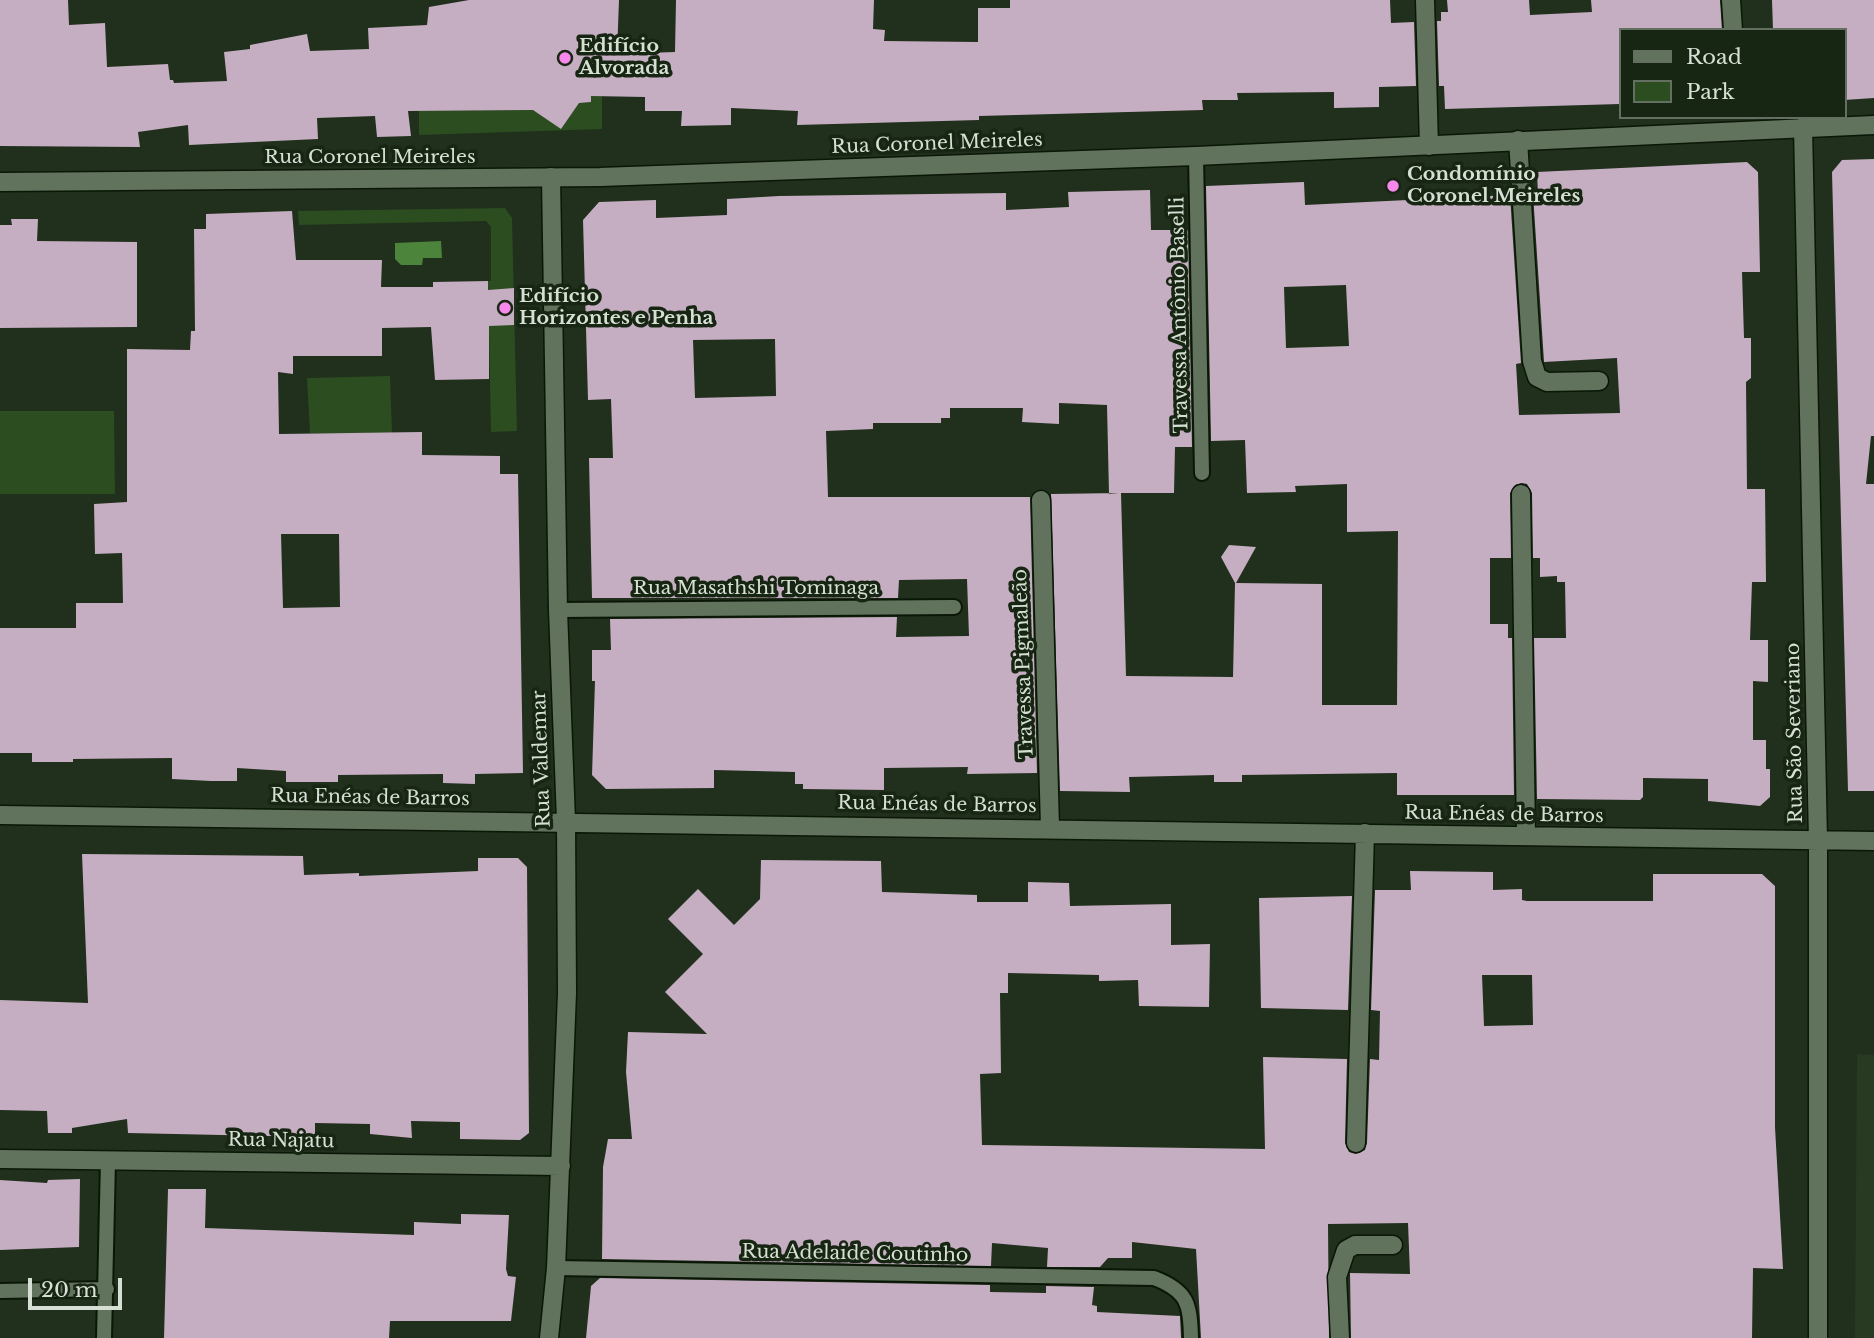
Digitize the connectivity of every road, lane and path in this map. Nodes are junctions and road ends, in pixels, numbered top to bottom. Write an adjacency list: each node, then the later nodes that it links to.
1 (1425, 0): 8 (street)
2 (1731, 0): 3 (street)
3 (1733, 28)
4 (1739, 123): 6 (street, Rua Coronel Meireles); 7 (street, Rua Coronel Meireles)
5 (1874, 125): 6 (street, Rua Coronel Meireles)
6 (1803, 127): 23 (street, Rua São Severiano)
7 (1518, 140): 8 (street, Rua Coronel Meireles); 12 (street)
8 (1429, 146): 9 (street, Rua Coronel Meireles)
9 (1196, 156): 10 (street, Rua Coronel Meireles); 13 (lane, Travessa Antônio Baselli)
10 (551, 177): 11 (street, Rua Coronel Meireles); 17 (street, Rua Valdemar)
11 (0, 182)
12 (1599, 381)
13 (1202, 472)
14 (1521, 494): 22 (street)
15 (1041, 499): 20 (street, Travessa Pigmaleão)
16 (954, 607): 17 (lane, Rua Masathshi Tominaga)
17 (558, 610): 19 (street, Rua Valdemar)
18 (0, 815): 19 (street, Rua Enéas de Barros)
19 (566, 821): 20 (street, Rua Enéas de Barros); 28 (street, Rua Valdemar)
20 (1050, 828): 21 (street, Rua Enéas de Barros)
21 (1365, 833): 22 (street, Rua Enéas de Barros); 25 (street)
22 (1526, 836): 23 (street, Rua Enéas de Barros)
23 (1818, 841): 24 (street, Rua Enéas de Barros); 37 (street, Rua São Severiano)
24 (1874, 841)
25 (1356, 1143)
26 (0, 1159): 27 (street, Rua Najatu)
27 (108, 1160): 28 (street, Rua Najatu); 31 (lane)
28 (561, 1166): 30 (street, Rua Valdemar)
29 (1393, 1245): 36 (street)
30 (556, 1268): 34 (street, Rua Valdemar); 35 (lane, Rua Adelaide Coutinho)
31 (107, 1289): 32 (lane); 33 (lane)
32 (0, 1291)
33 (104, 1338)
34 (550, 1338)
35 (1191, 1338)
36 (1340, 1338)
37 (1818, 1338)

